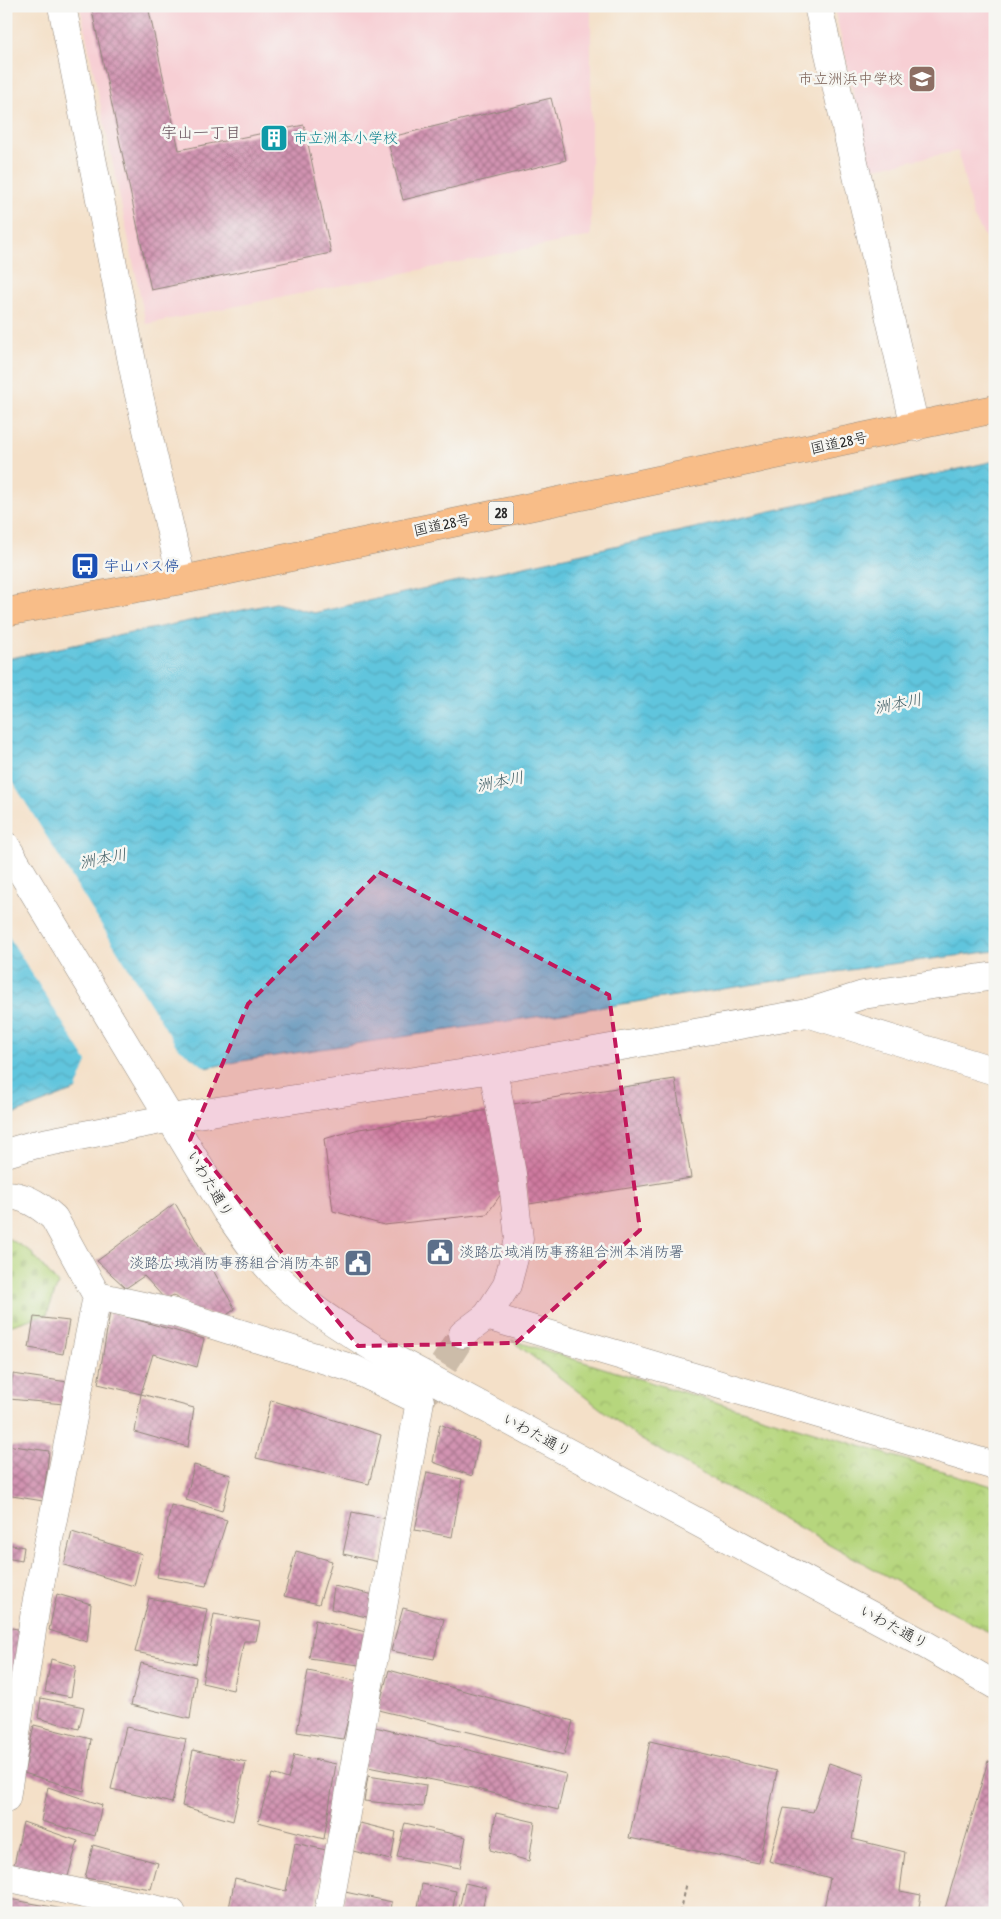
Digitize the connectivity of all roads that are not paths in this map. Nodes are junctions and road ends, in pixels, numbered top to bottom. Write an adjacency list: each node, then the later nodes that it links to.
1 (62, 6): 5 (street)
2 (818, 6): 4 (street)
3 (995, 410): 4 (highway, 国道28号 / 28)
4 (915, 427): 5 (highway, 国道28号 / 28)
5 (182, 580): 6 (highway, 国道28号 / 28)
6 (6, 612)
7 (6, 846): 12 (street, いわた通り)
8 (995, 976): 9 (street)
9 (806, 1013): 10 (street); 11 (street)
10 (493, 1069): 12 (street); 16 (street)
11 (995, 1071)
12 (165, 1108): 13 (street); 19 (street, いわた通り)
13 (6, 1152)
14 (6, 1195): 15 (street)
15 (97, 1296): 20 (street); 23 (street)
16 (487, 1316): 17 (street); 18 (street)
17 (463, 1334)
18 (995, 1466)
19 (995, 1685)
20 (6, 1798)
21 (6, 1877): 22 (street)
22 (172, 1913)
23 (328, 1913)

